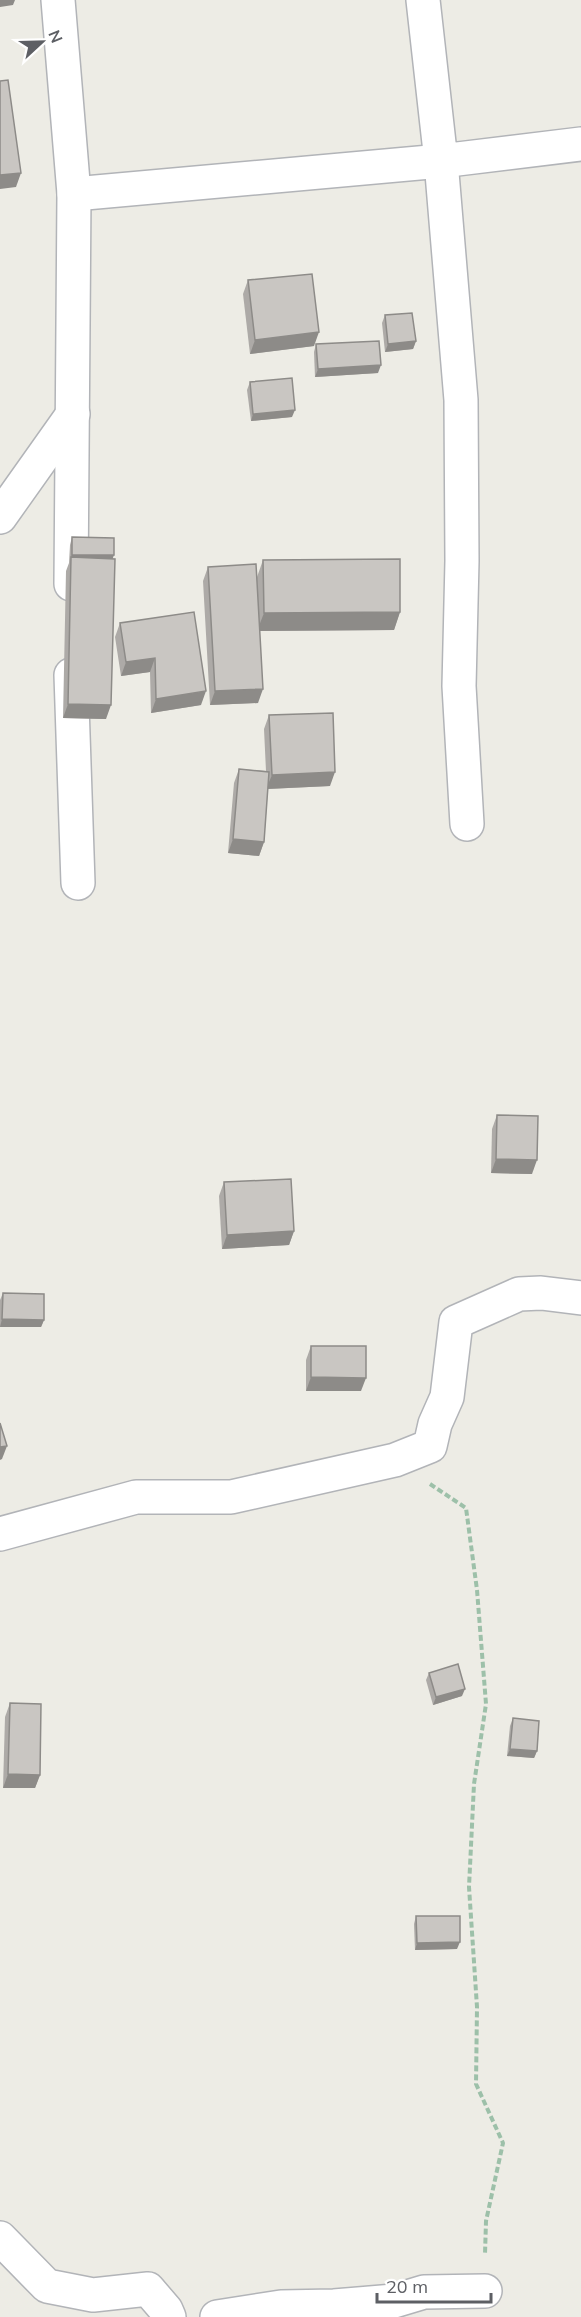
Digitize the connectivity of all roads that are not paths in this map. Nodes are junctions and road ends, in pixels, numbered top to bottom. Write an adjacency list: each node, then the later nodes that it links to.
1 (58, 0): 5 (street)
2 (423, 0): 4 (street)
3 (581, 144): 4 (street)
4 (441, 161): 5 (street); 10 (street)
5 (74, 194): 6 (street)
6 (73, 414): 7 (street); 8 (street)
7 (0, 517)
8 (71, 615)
9 (71, 650): 11 (street)
10 (468, 824)
11 (78, 883)
12 (581, 1298): 13 (street)
13 (0, 1534)
14 (0, 2238): 16 (street)
15 (485, 2291): 17 (street)
16 (169, 2317)
17 (217, 2317)

